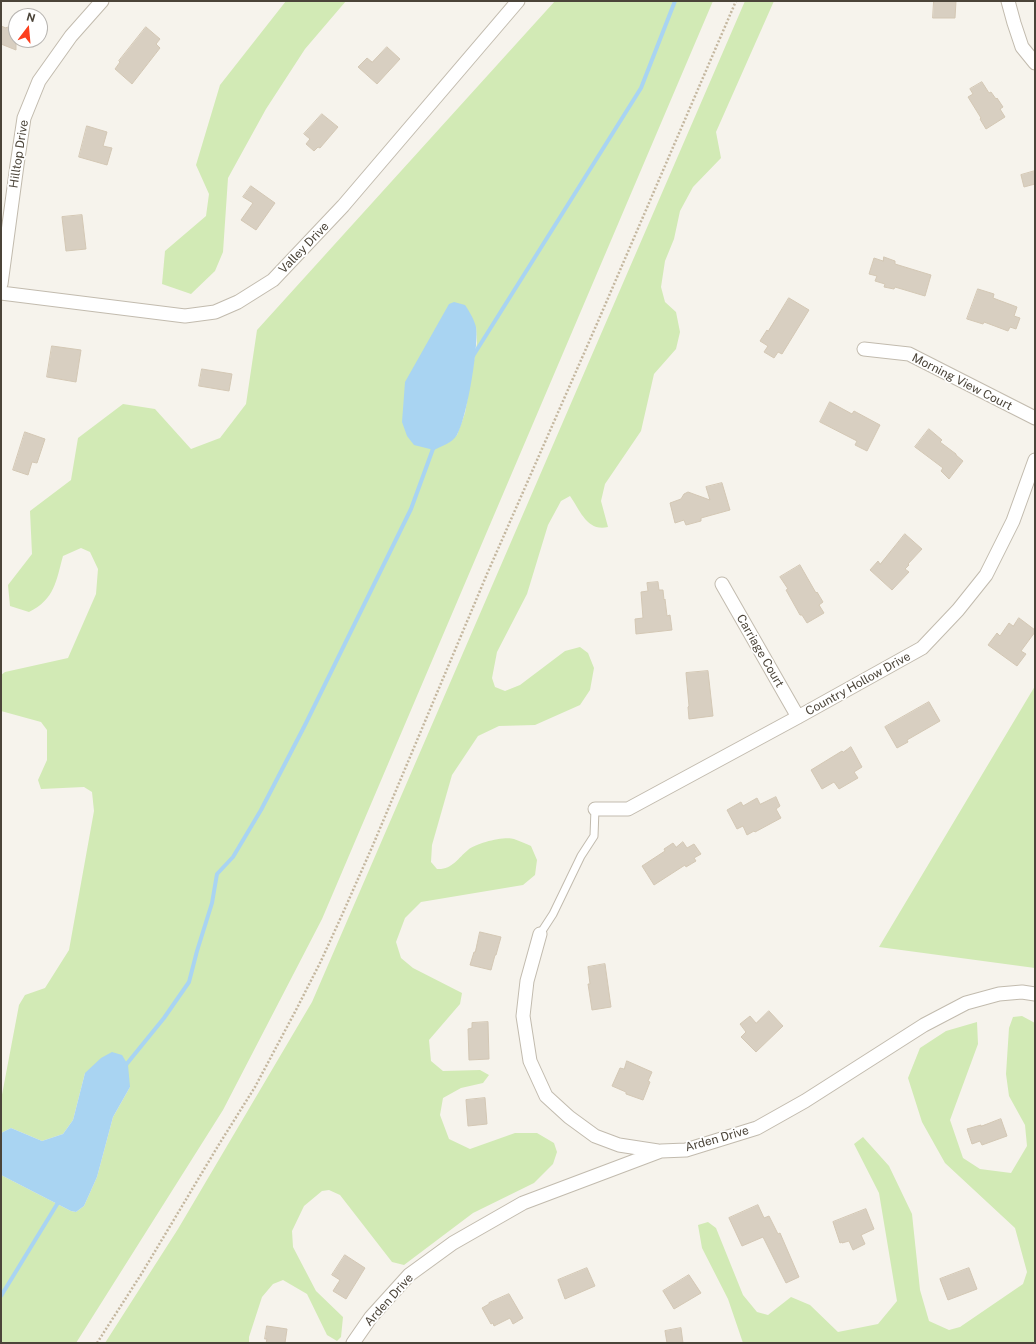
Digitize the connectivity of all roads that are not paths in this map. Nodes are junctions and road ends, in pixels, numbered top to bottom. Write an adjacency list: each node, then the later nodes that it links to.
1 (102, 1): 5 (street, Hilltop Drive)
2 (518, 1): 6 (street, Valley Drive)
3 (1008, 1): 4 (street)
4 (1035, 63)
5 (1, 284)
6 (1, 293)
7 (864, 349): 8 (street, Morning View Court)
8 (1035, 418)
9 (1035, 460): 11 (street, Country Hollow Drive)
10 (722, 584): 11 (street, Carriage Court)
11 (798, 717): 12 (street, Country Hollow Drive)
12 (595, 809): 13 (lane)
13 (540, 934): 15 (street)
14 (1035, 994): 15 (street, Arden Drive)
15 (661, 1151): 16 (street, Arden Drive)
16 (353, 1343)

